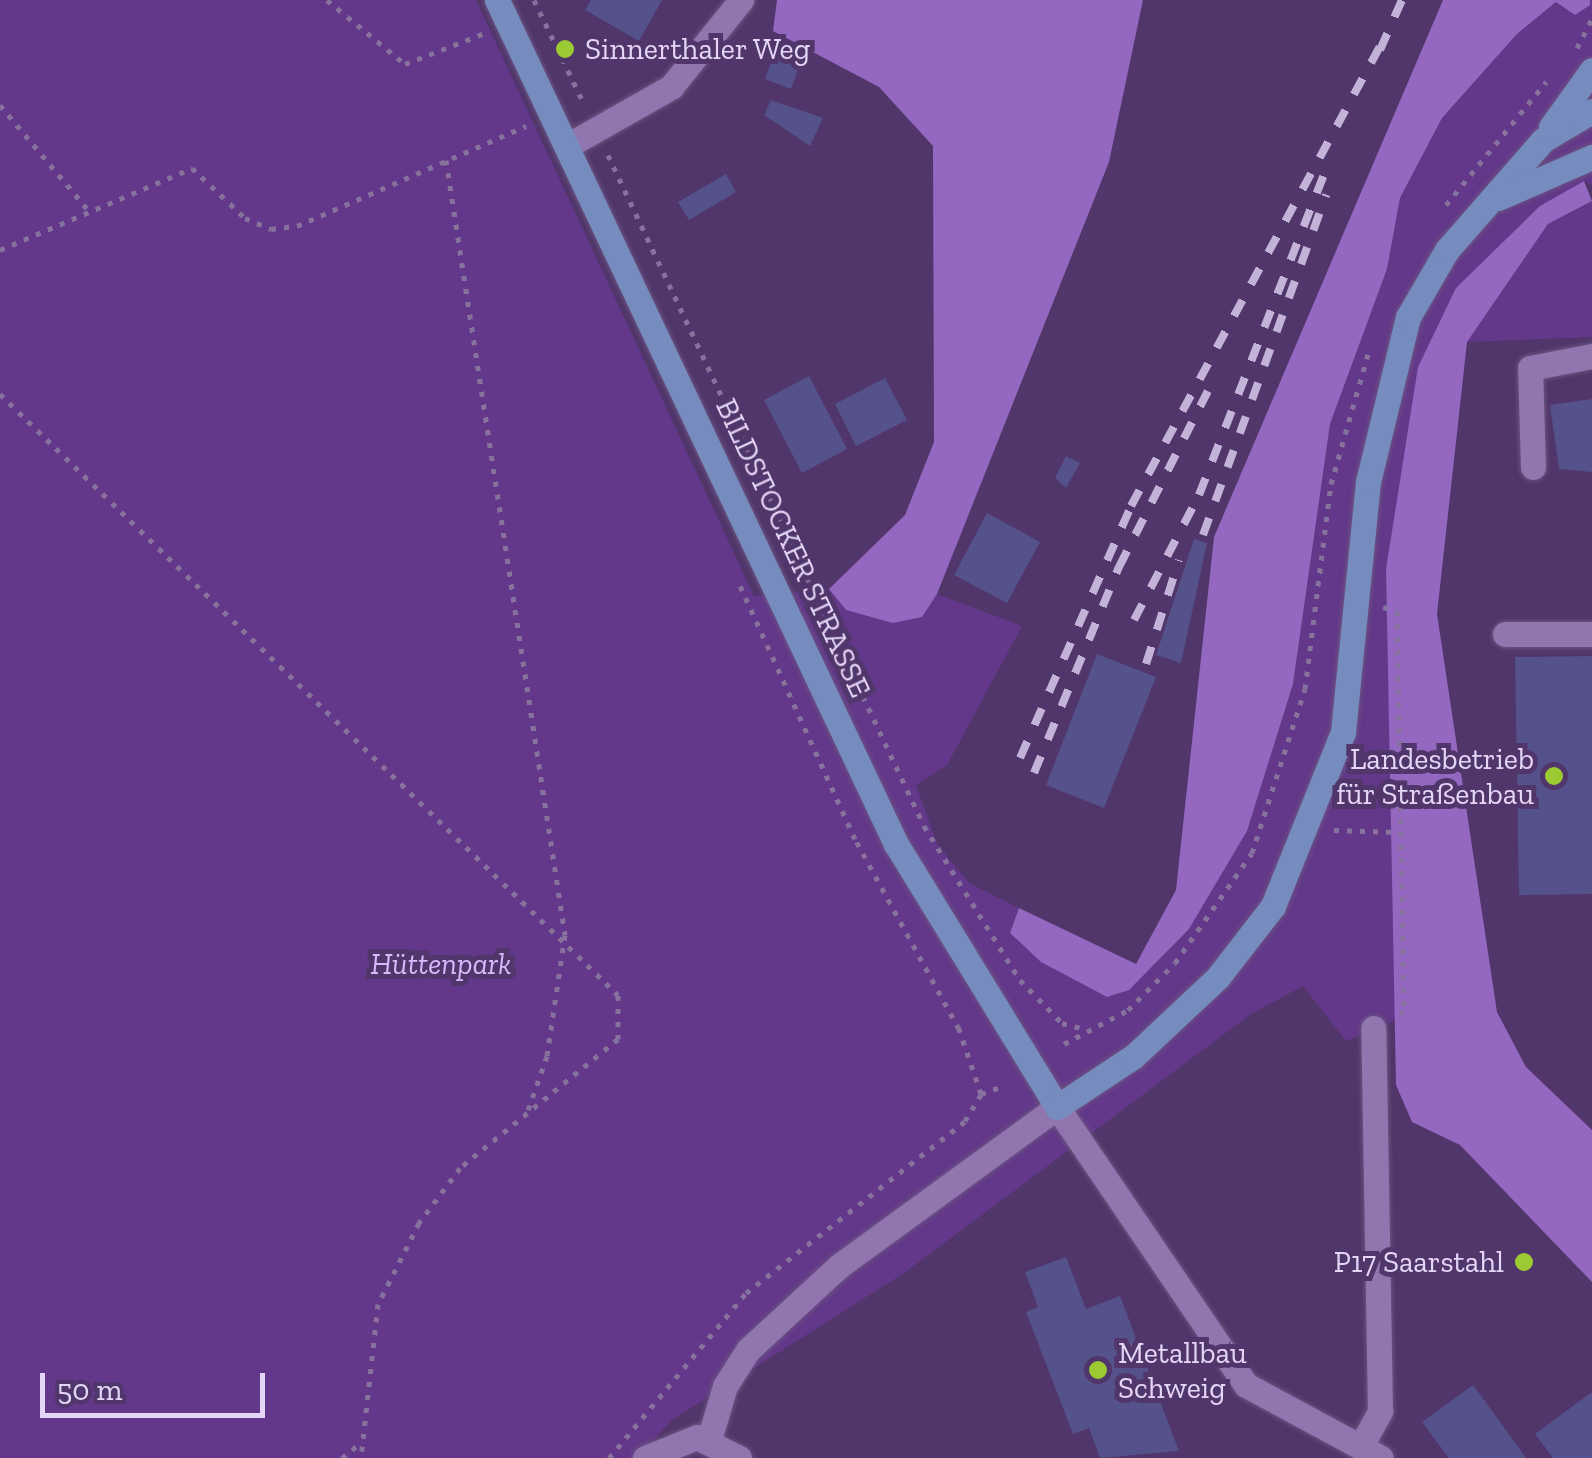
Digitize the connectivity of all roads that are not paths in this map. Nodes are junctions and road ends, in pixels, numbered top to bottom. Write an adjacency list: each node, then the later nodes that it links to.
1 (498, 0): 6 (main road, BILDSTOCKER STRASSE)
2 (741, 0): 6 (street)
3 (1592, 70): 5 (main road)
4 (1592, 111): 5 (main road)
5 (1542, 140): 8 (main road)
6 (567, 146): 14 (main road, BILDSTOCKER STRASSE)
7 (1592, 157): 8 (main road)
8 (1489, 202): 14 (main road)
9 (1592, 356): 10 (street)
10 (1533, 467)
11 (1506, 634): 12 (street)
12 (1592, 634)
13 (1372, 1028): 16 (street)
14 (1058, 1107): 15 (street); 16 (street)
15 (709, 1440): 17 (street); 18 (street)
16 (1371, 1451)
17 (645, 1458)
18 (739, 1458)

